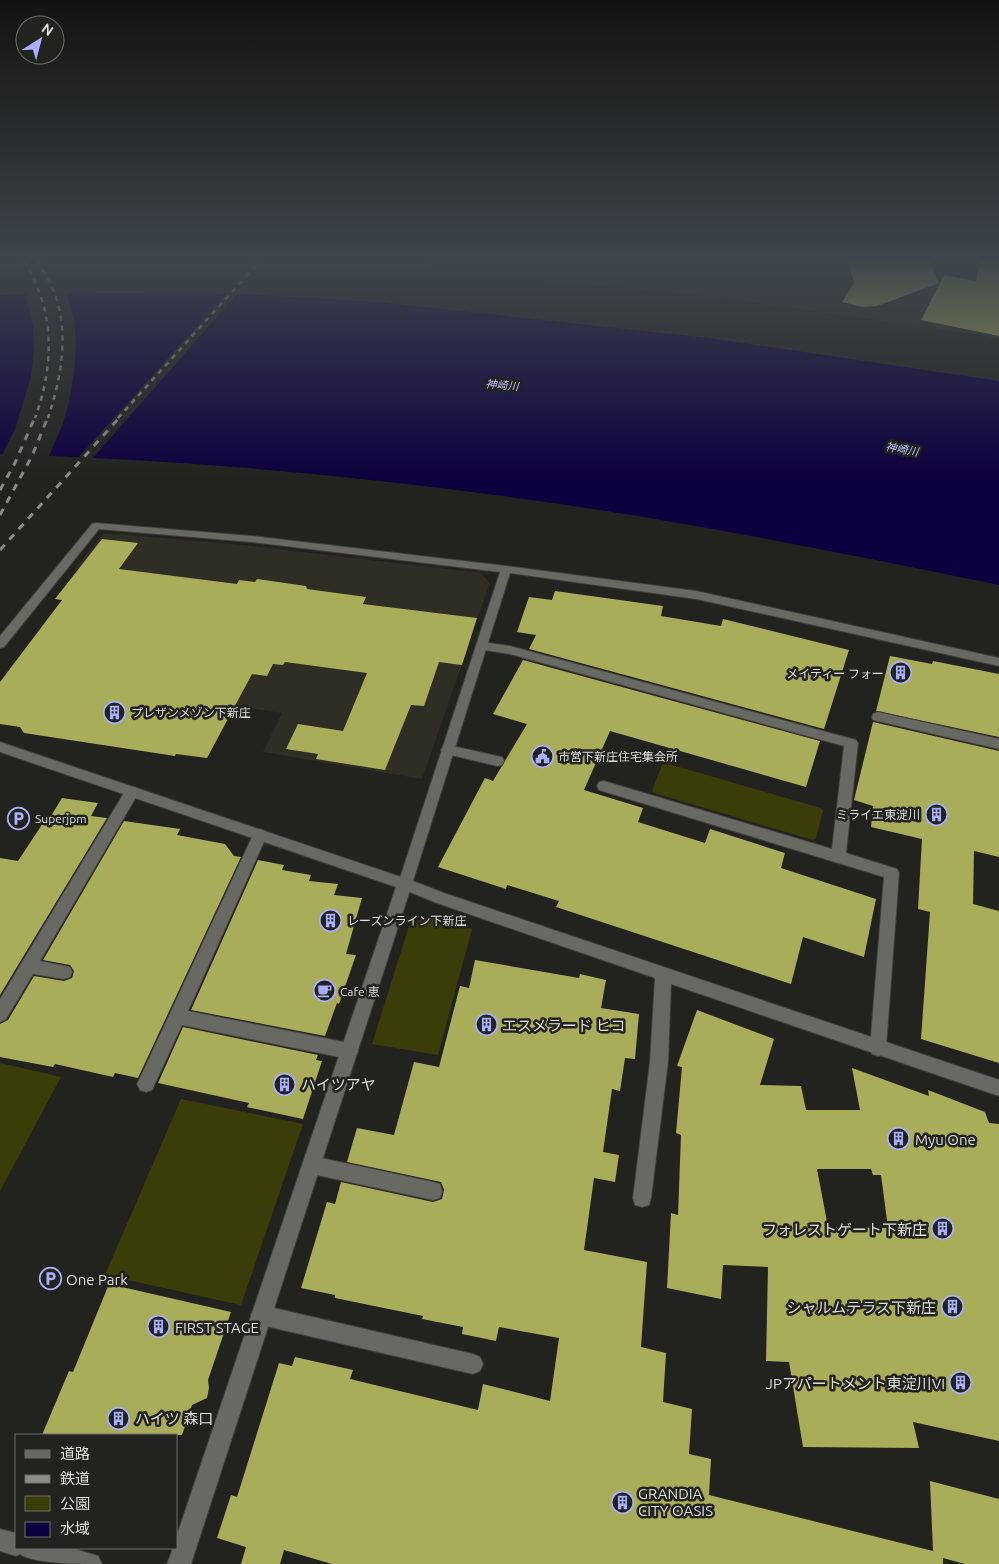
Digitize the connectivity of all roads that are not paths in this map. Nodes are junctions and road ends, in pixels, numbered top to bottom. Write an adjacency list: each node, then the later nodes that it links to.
1 (506, 569): 2 (street); 3 (street); 4 (street)
2 (0, 644)
3 (482, 646): 8 (street); 13 (street)
4 (999, 662)
5 (878, 717): 6 (street)
6 (999, 744)
7 (0, 747): 11 (street)
8 (448, 750): 9 (street); 14 (street)
9 (497, 761)
10 (604, 786): 13 (street)
11 (132, 792): 12 (street); 15 (street)
12 (260, 836): 14 (street); 19 (street)
13 (838, 858): 20 (street)
14 (405, 884): 17 (street); 21 (street)
15 (28, 966): 16 (street); 18 (street)
16 (64, 972)
17 (663, 974): 20 (street); 26 (street)
18 (0, 1014)
19 (178, 1016): 21 (street); 22 (street)
20 (878, 1048): 23 (street)
21 (349, 1051): 24 (street)
22 (146, 1084)
23 (999, 1088)
24 (312, 1165): 25 (street); 27 (street)
25 (433, 1191)
26 (642, 1198)
27 (261, 1315): 28 (street); 33 (street)
28 (473, 1364)
29 (0, 1540): 30 (street)
30 (15, 1544)
31 (33, 1549): 32 (street)
32 (90, 1564)
33 (179, 1564)

